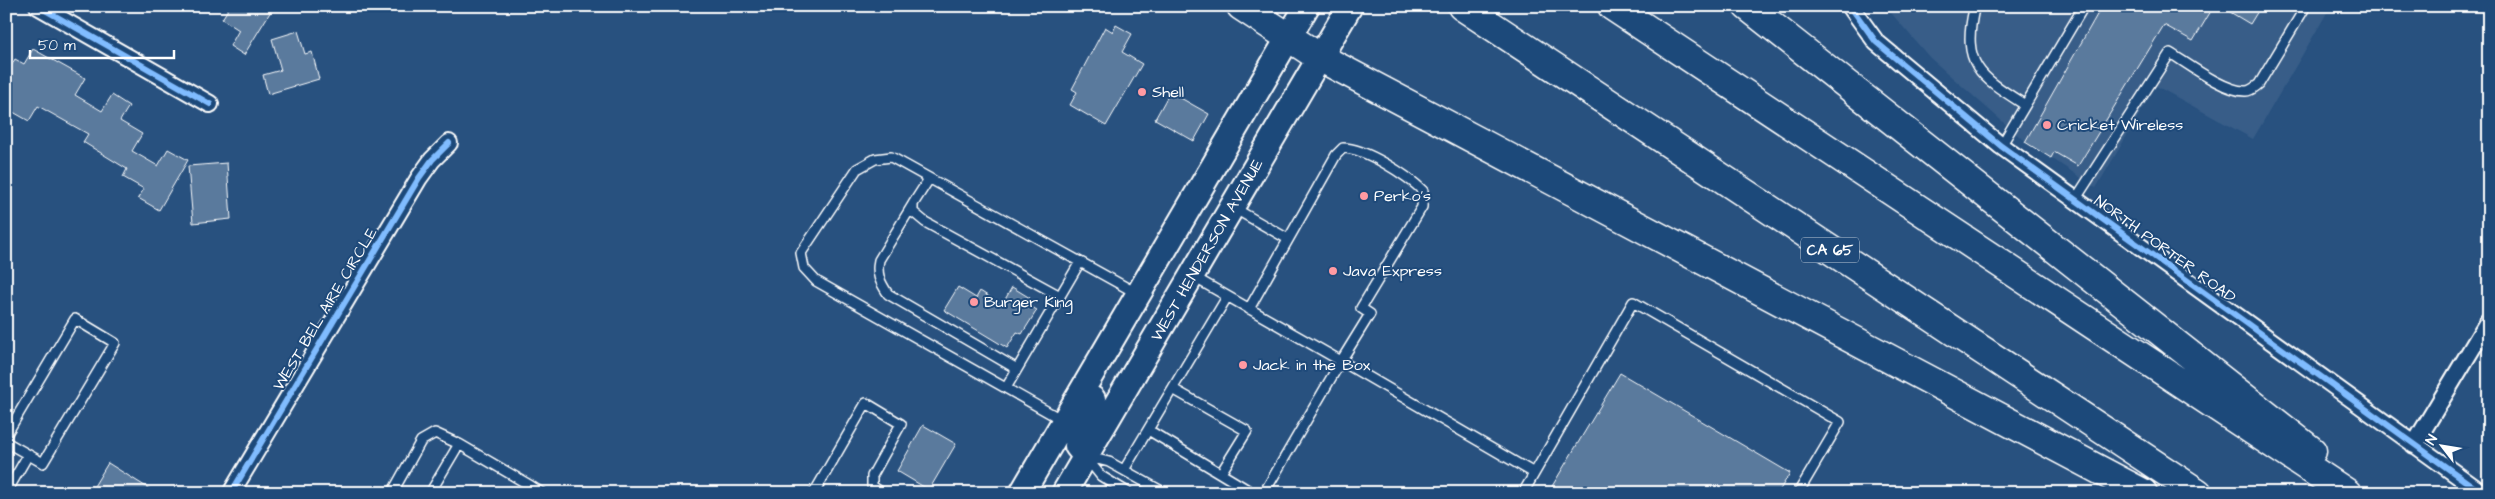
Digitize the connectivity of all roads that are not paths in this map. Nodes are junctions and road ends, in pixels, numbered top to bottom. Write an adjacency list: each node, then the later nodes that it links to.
1 (38, 6): 14 (street)
2 (1241, 6): 12 (highway)
3 (1306, 6): 12 (main road)
4 (1350, 6): 13 (main road, WEST HENDERSON AVENUE)
5 (1462, 6): 62 (highway, CA 65)
6 (1612, 6): 63 (highway)
7 (1747, 6): 64 (highway)
8 (1850, 6): 17 (street, NORTH PORTER ROAD)
9 (2084, 6): 15 (lane)
10 (2306, 6): 19 (lane)
11 (1974, 9): 15 (lane)
12 (1288, 38): 13 (highway); 25 (main road)
13 (1320, 57): 21 (main road, WEST HENDERSON AVENUE); 61 (highway)
14 (210, 104)
15 (2025, 105): 17 (lane)
16 (449, 143): 47 (street, WEST BEL AIRE CIRCLE)
17 (2001, 146): 19 (street, NORTH PORTER ROAD)
18 (929, 178): 20 (lane); 23 (lane); 32 (lane)
19 (2075, 200): 39 (street, NORTH PORTER ROAD)
20 (913, 204): 26 (lane); 31 (lane)
21 (1232, 207): 22 (lane); 24 (main road, WEST HENDERSON AVENUE)
22 (1288, 239): 28 (lane); 30 (lane)
23 (1080, 262): 25 (lane); 26 (lane)
24 (1191, 276): 27 (lane); 41 (main road, WEST HENDERSON AVENUE)
25 (1138, 294): 34 (main road); 41 (main road)
26 (1060, 296): 31 (lane)
27 (1227, 297): 28 (lane); 33 (lane)
28 (1249, 309): 30 (lane)
29 (2489, 320): 39 (street)
30 (1342, 361): 43 (lane); 58 (lane)
31 (1017, 369): 32 (lane)
32 (1006, 388): 34 (lane)
33 (1174, 389): 35 (lane); 44 (lane)
34 (1064, 421): 53 (main road)
35 (1150, 431): 42 (lane); 44 (lane)
36 (6, 435): 40 (lane)
37 (6, 442): 40 (lane)
38 (459, 444): 45 (lane); 48 (lane); 49 (lane)
39 (2414, 444): 65 (street, NORTH PORTER ROAD)
40 (28, 454): 46 (lane)
41 (1086, 456): 42 (lane); 54 (main road, WEST HENDERSON AVENUE); 55 (lane)
42 (1124, 470): 56 (lane)
43 (1534, 473): 59 (lane); 60 (lane)
44 (1221, 474): 57 (lane)
45 (529, 489): 50 (lane)
46 (6, 493)
47 (231, 493)
48 (392, 493)
49 (430, 493)
50 (542, 493)
51 (814, 493): 52 (lane)
52 (882, 493)
53 (1022, 493)
54 (1064, 493)
55 (1129, 493)
56 (1164, 493)
57 (1253, 493)
58 (1264, 493)
59 (1523, 493)
60 (1798, 493)
61 (2144, 493)
62 (2198, 493)
63 (2346, 493)
64 (2360, 493)
65 (2482, 493)

